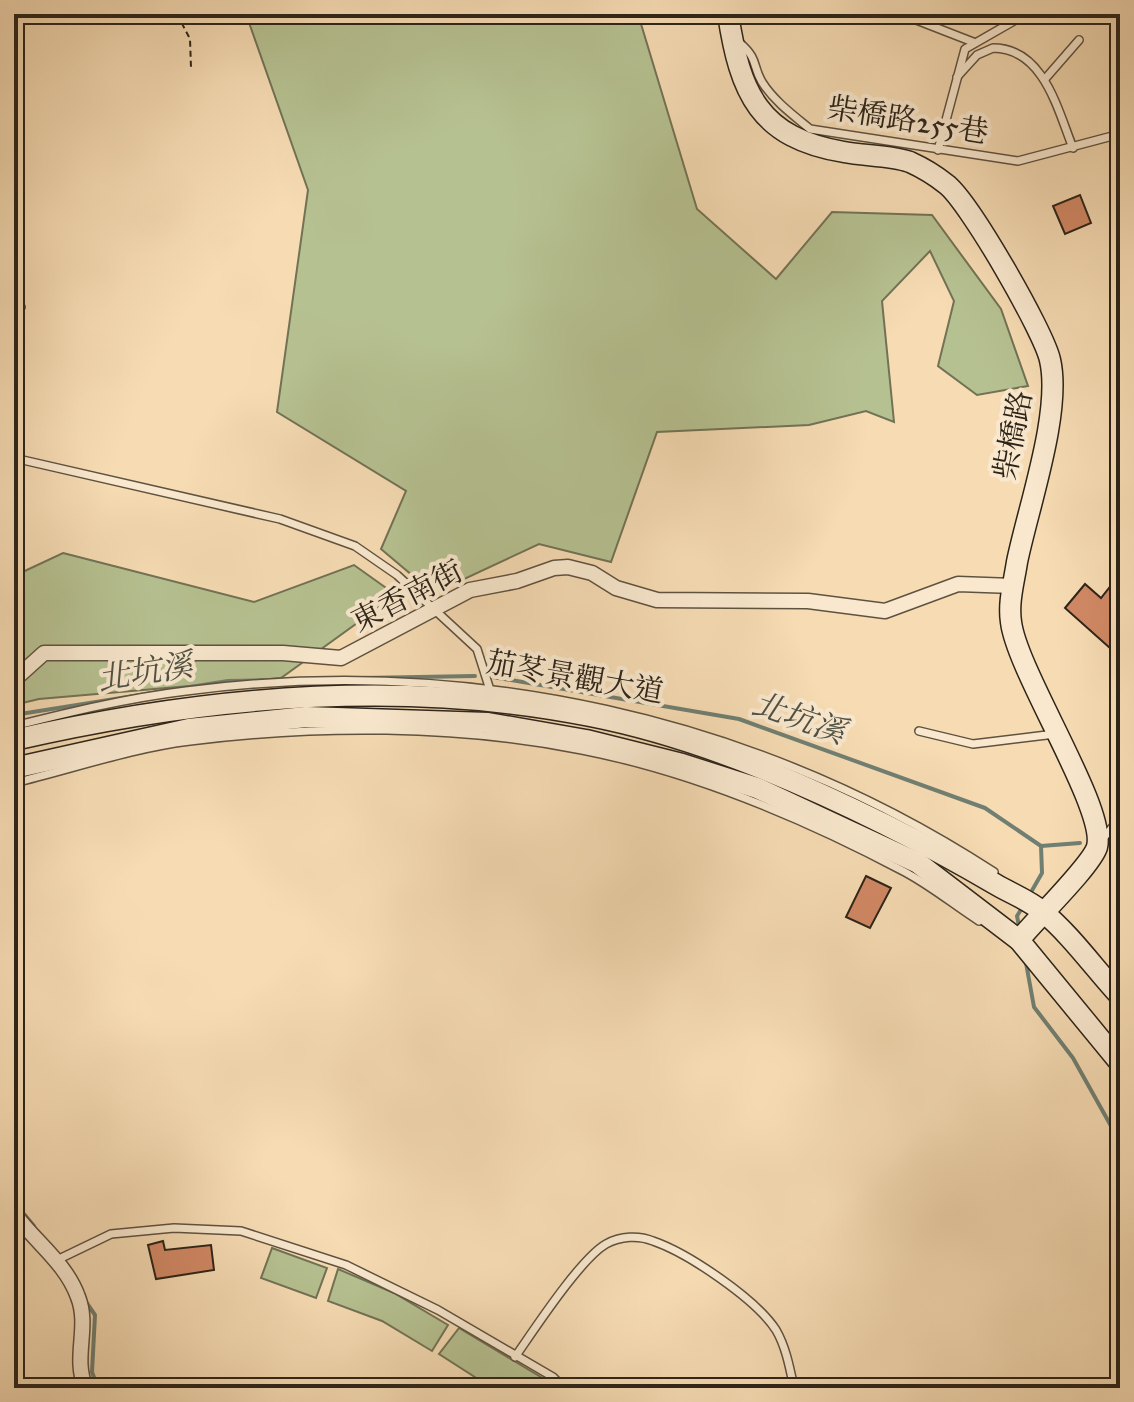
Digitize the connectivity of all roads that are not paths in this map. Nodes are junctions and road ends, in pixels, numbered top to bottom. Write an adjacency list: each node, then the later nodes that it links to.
1 (728, 14): 4 (street, 柴橋路)
2 (901, 14): 6 (lane)
3 (1026, 14): 6 (lane)
4 (731, 35): 11 (lane, 柴橋路255巷); 15 (street, 柴橋路)
5 (1079, 40): 8 (lane)
6 (973, 42): 7 (lane)
7 (957, 77): 8 (lane); 11 (lane)
8 (1045, 79): 10 (lane)
9 (1120, 134): 10 (lane, 柴橋路255巷)
10 (1073, 148): 11 (lane, 柴橋路255巷)
11 (938, 150)
12 (21, 307): 13 (lane)
13 (14, 317)
14 (14, 458): 16 (lane)
15 (1013, 586): 16 (street, 東香南街); 25 (street, 柴橋路)
16 (435, 607): 17 (street, 東香南街); 18 (lane)
17 (14, 680)
18 (489, 713): 19 (lane, 茄苳景觀大道); 20 (street, 茄苳景觀大道); 21 (street, 茄苳景觀大道); 23 (lane, 茄苳景觀大道); 27 (street, 茄苳景觀大道); 31 (street, 茄苳景觀大道); 34 (lane, 茄苳景觀大道)
19 (638, 716): 27 (lane); 35 (lane, 茄苳景觀大道)
20 (258, 722): 23 (lane); 28 (street, 茄苳景觀大道)
21 (54, 724): 22 (lane); 26 (street, 茄苳景觀大道)
22 (14, 726)
23 (305, 731): 28 (lane, 茄苳景觀大道)
24 (919, 731): 25 (lane)
25 (1058, 734): 33 (street, 柴橋路)
26 (14, 740)
27 (702, 748): 35 (street, 茄苳景觀大道)
28 (63, 764): 29 (street); 30 (lane)
29 (14, 768)
30 (14, 783)
31 (820, 816): 34 (lane); 36 (street, 茄苳景觀大道)
32 (1120, 818): 33 (lane)
33 (1098, 846): 35 (street)
34 (906, 872): 36 (lane, 茄苳景觀大道)
35 (1042, 911): 36 (street); 37 (street, 茄苳景觀大道)
36 (1019, 940): 38 (street, 茄苳景觀大道)
37 (1120, 996)
38 (1120, 1063)
39 (14, 1213): 40 (street)
40 (57, 1260): 41 (lane); 42 (street)
41 (515, 1357): 43 (lane); 44 (lane)
42 (86, 1388)
43 (564, 1388)
44 (794, 1388)

